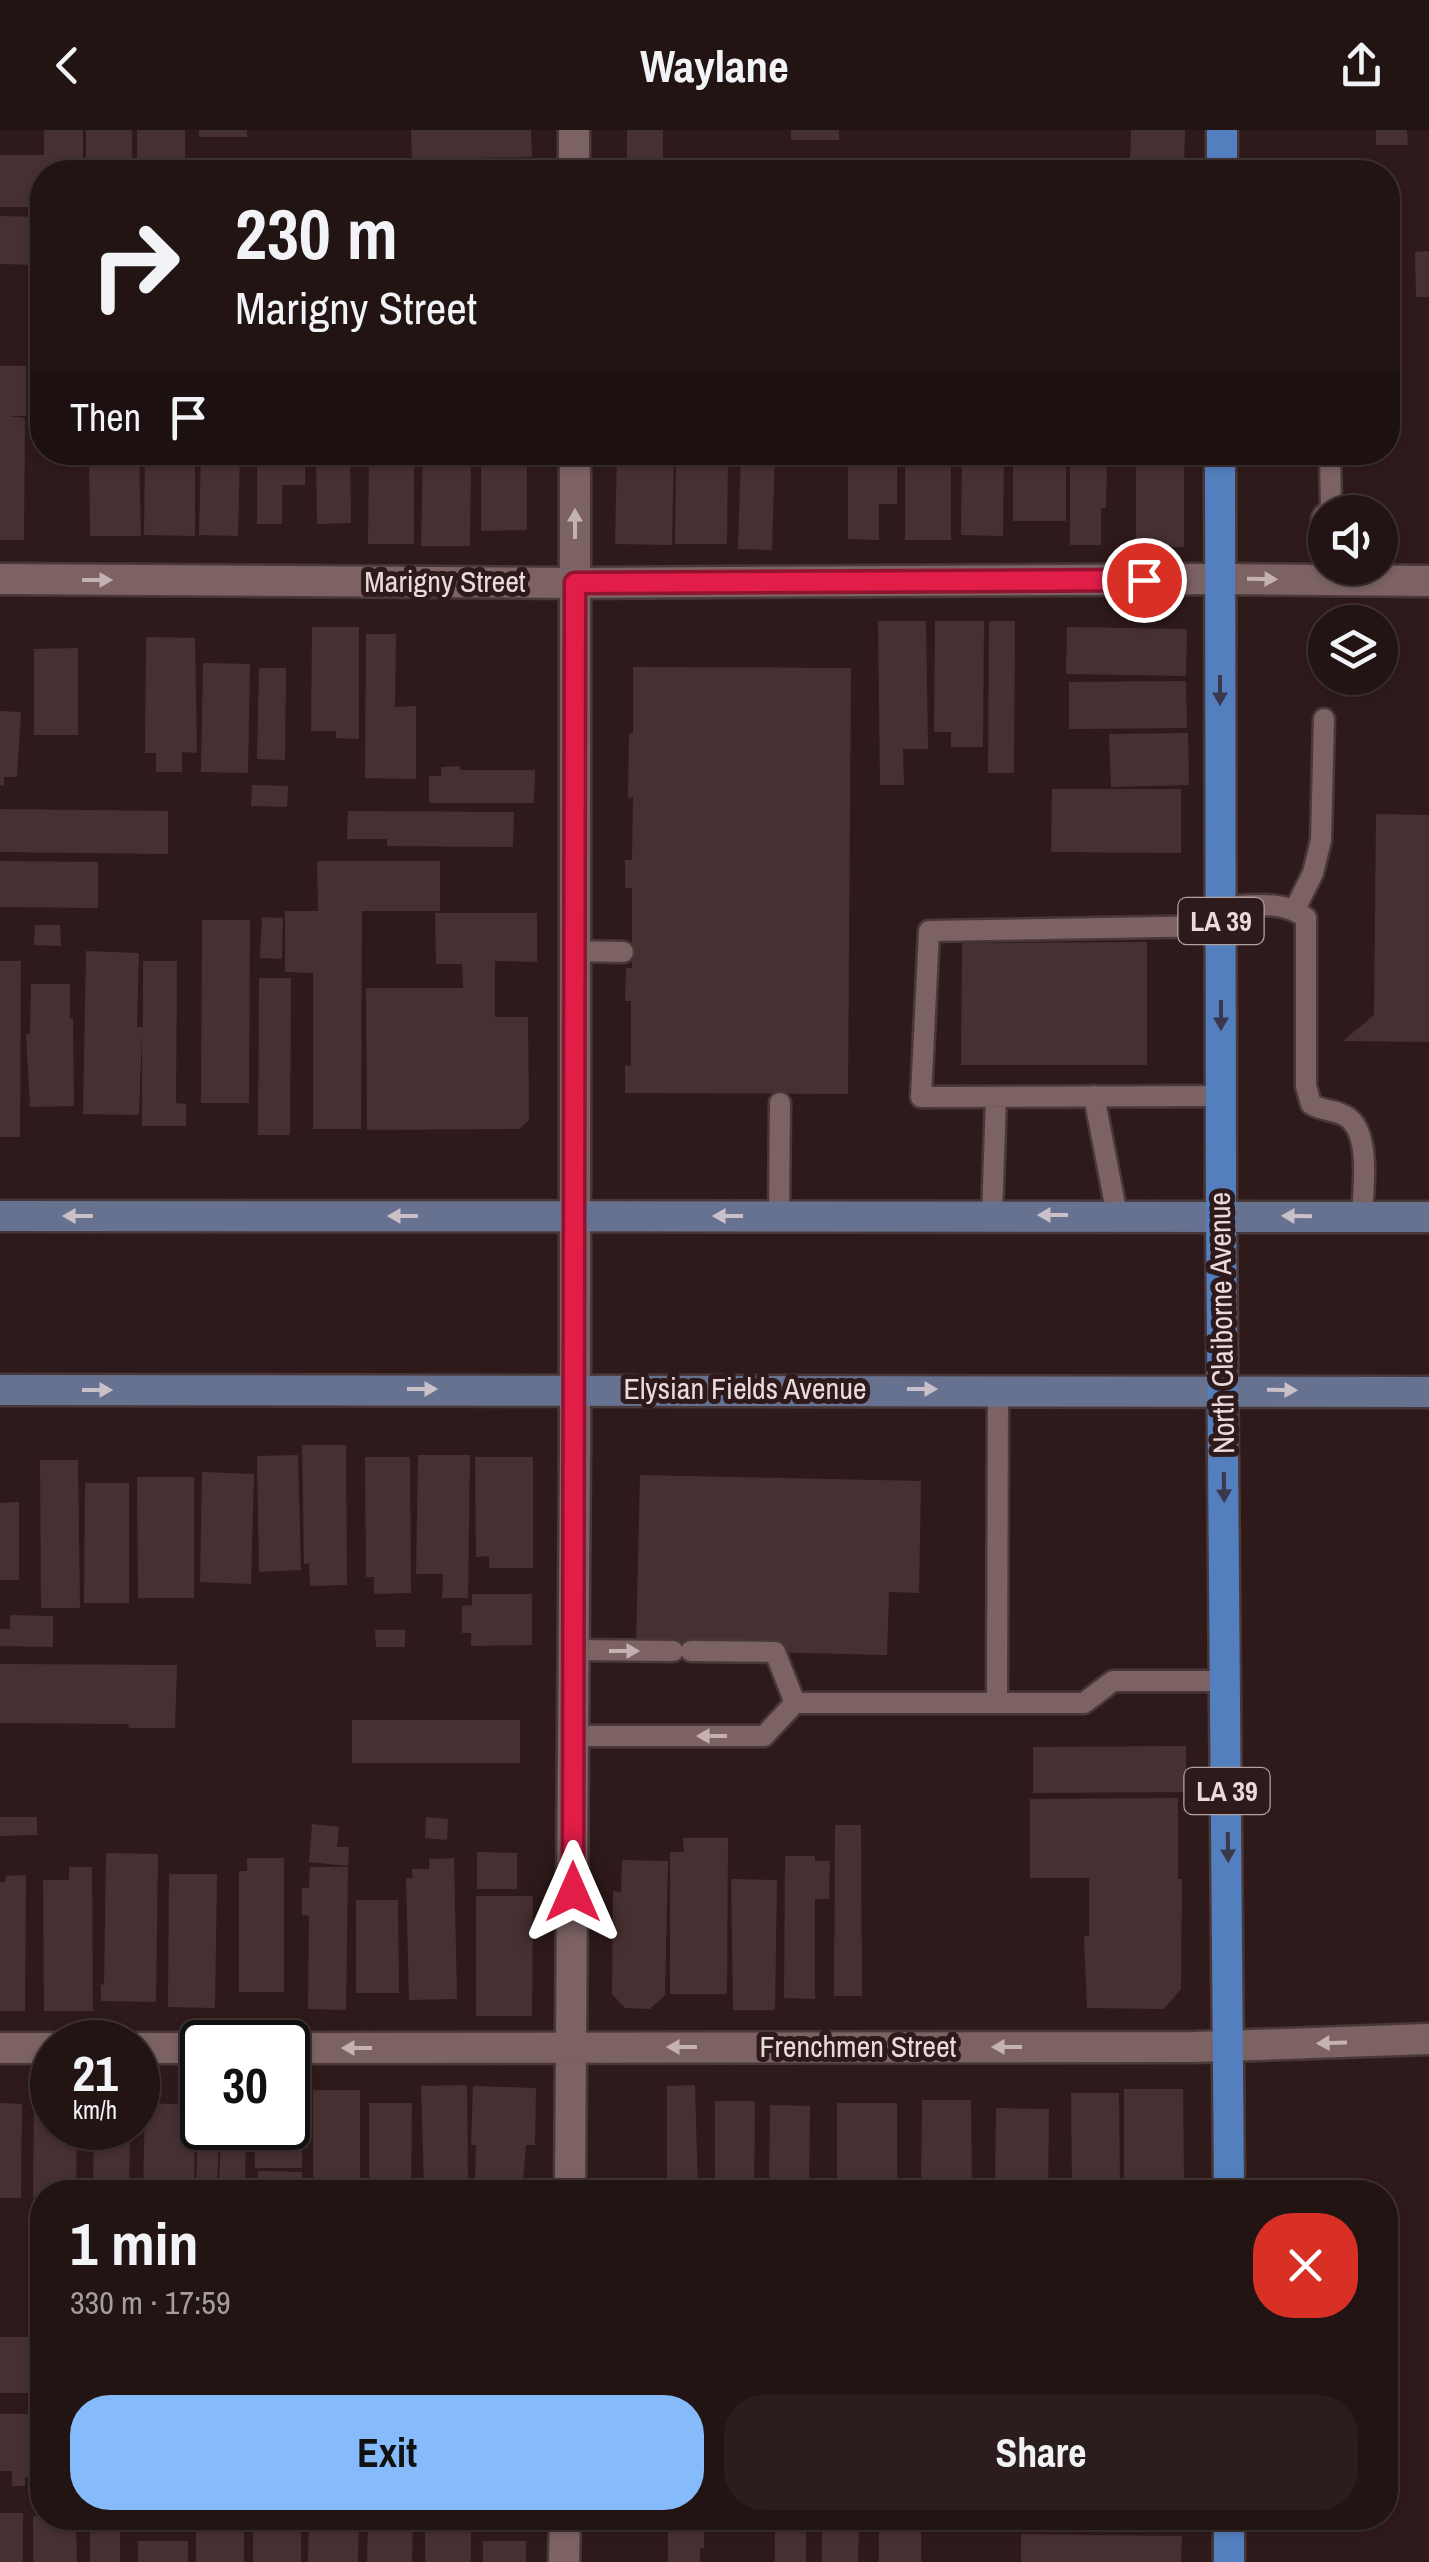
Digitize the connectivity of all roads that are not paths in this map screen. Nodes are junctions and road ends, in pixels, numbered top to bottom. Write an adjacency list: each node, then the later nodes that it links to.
1 (574, 130): 3 (street)
2 (1222, 130): 4 (main road)
3 (574, 160)
4 (1222, 160)
5 (575, 465): 14 (street, one-way to 5)
6 (1220, 465): 12 (main road, North Claiborne Avenue / LA 39)
7 (1330, 465): 8 (lane)
8 (1329, 495)
9 (1308, 570): 12 (street, Marigny Street, one-way to 9)
10 (1398, 577): 13 (street, Marigny Street)
11 (0, 579): 14 (street, Marigny Street, one-way to 14)
12 (1220, 579): 14 (street, Marigny Street); 17 (main road, North Claiborne Avenue / LA 39, one-way to 17)
13 (1429, 581)
14 (575, 583): 18 (street)
15 (1324, 719): 16 (lane)
16 (1295, 909): 17 (lane); 30 (lane)
17 (1220, 917): 21 (main road, North Claiborne Avenue / LA 39, one-way to 21); 22 (lane)
18 (574, 952): 19 (lane); 27 (street)
19 (623, 952)
20 (1094, 1096): 21 (lane); 22 (lane); 24 (lane)
21 (1221, 1096): 25 (main road, North Claiborne Avenue / LA 39)
22 (996, 1097): 29 (lane)
23 (780, 1103): 28 (lane)
24 (1117, 1215): 25 (main road); 29 (main road, one-way to 29)
25 (1221, 1215): 30 (main road, one-way to 25); 35 (main road, North Claiborne Avenue / LA 39)
26 (0, 1216): 27 (main road, one-way to 26)
27 (573, 1216): 28 (main road, one-way to 27); 32 (street)
28 (779, 1216): 29 (main road)
29 (992, 1216)
30 (1362, 1216): 31 (main road)
31 (1429, 1217)
32 (575, 1389): 33 (main road, Elysian Fields Avenue, one-way to 33); 34 (main road, Elysian Fields Avenue, one-way to 32); 37 (street)
33 (998, 1389): 35 (main road, Elysian Fields Avenue); 40 (lane)
34 (0, 1390)
35 (1223, 1390): 36 (main road, Elysian Fields Avenue, one-way to 36); 38 (main road, North Claiborne Avenue / LA 39, one-way to 38)
36 (1429, 1392)
37 (574, 1650): 39 (lane, one-way to 39); 41 (street)
38 (1226, 1681): 40 (lane); 44 (main road, North Claiborne Avenue / LA 39, one-way to 44)
39 (795, 1703): 40 (lane); 41 (lane, one-way to 41)
40 (997, 1703)
41 (574, 1736): 43 (street)
42 (1429, 2040): 44 (street, Frenchmen Street, one-way to 44)
43 (573, 2047): 44 (street, Frenchmen Street, one-way to 43); 47 (street, Frenchmen Street, one-way to 47); 48 (street)
44 (1230, 2047): 49 (main road, North Claiborne Avenue / LA 39)
45 (0, 2048): 46 (street)
46 (30, 2048)
47 (310, 2048)
48 (570, 2180)
49 (1230, 2180)
50 (565, 2530): 52 (street)
51 (1229, 2530): 53 (main road)
52 (564, 2562)
53 (1229, 2562)

